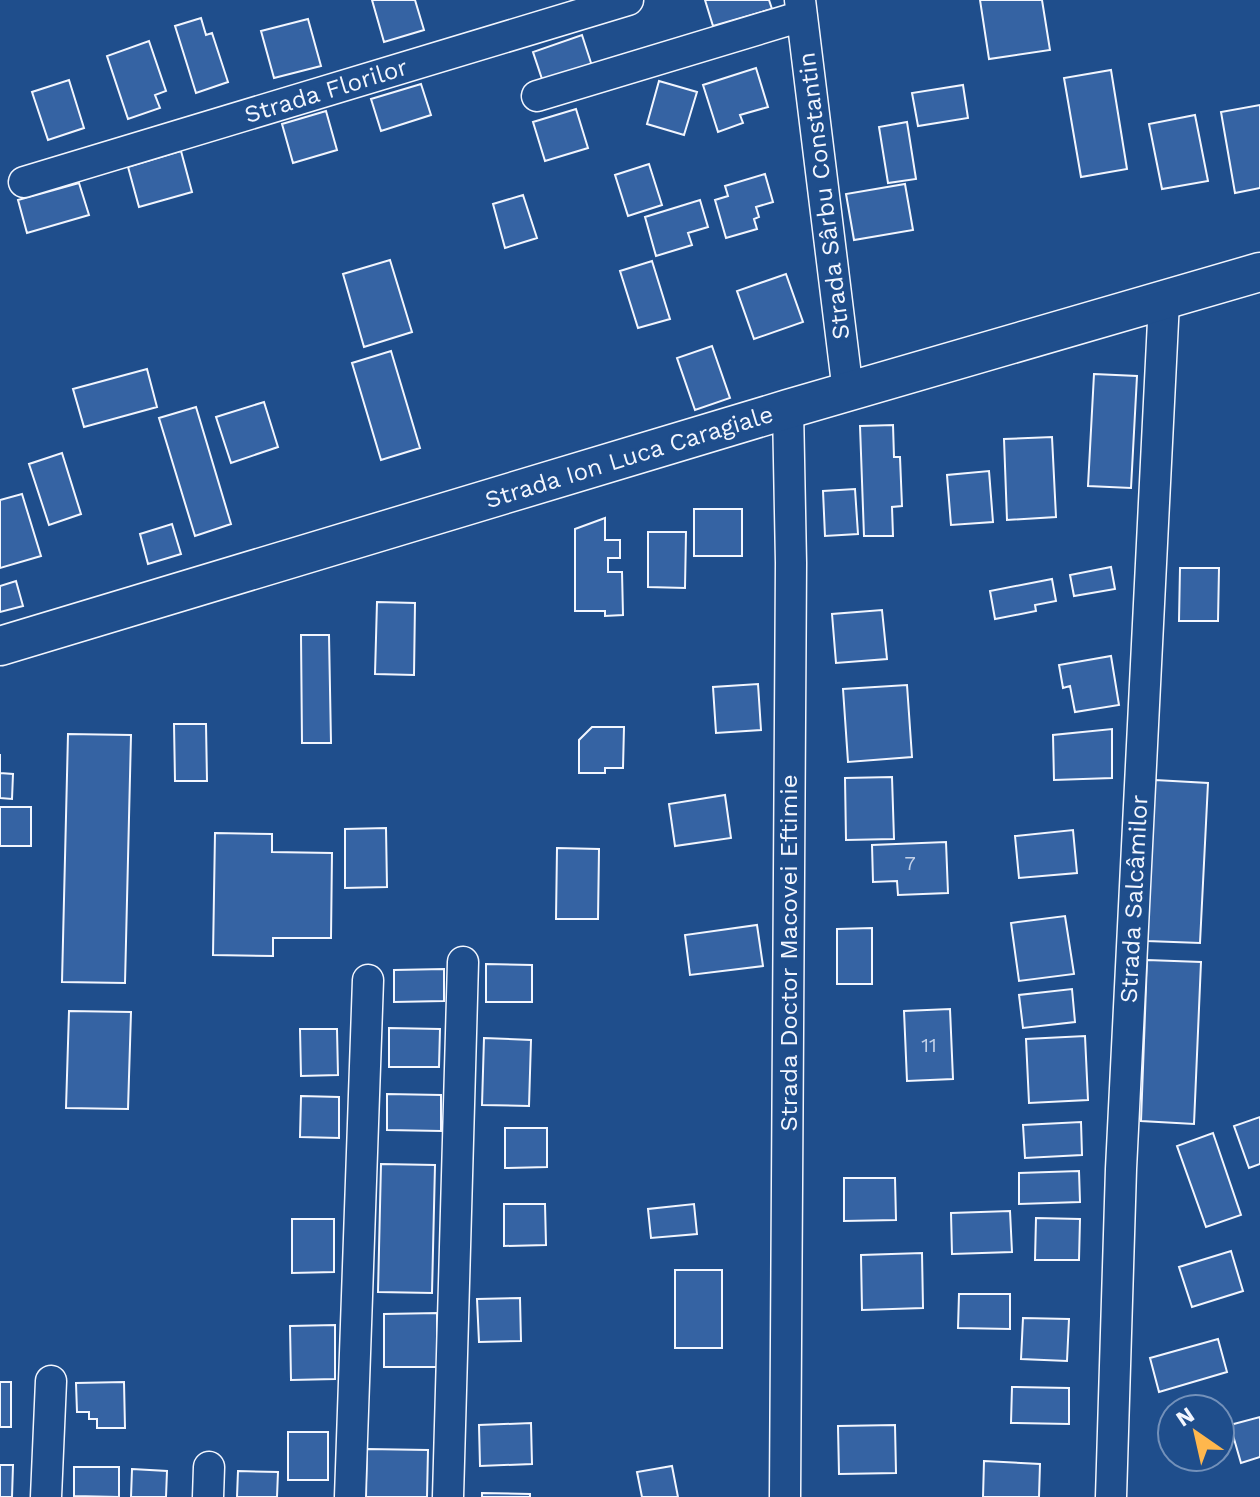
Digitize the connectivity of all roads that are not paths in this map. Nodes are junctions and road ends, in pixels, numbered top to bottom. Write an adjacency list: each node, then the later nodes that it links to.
1 (628, 0): 4 (street, Strada Florilor)
2 (801, 8): 3 (street); 7 (street, Strada Sârbu Constantin)
3 (537, 96)
4 (24, 182)
5 (1260, 272): 6 (main road, Strada Ion Luca Caragiale)
6 (1164, 301): 7 (main road, Strada Ion Luca Caragiale); 17 (street, Strada Salcâmilor)
7 (848, 392): 8 (main road, Strada Ion Luca Caragiale)
8 (788, 409): 9 (main road, Strada Ion Luca Caragiale); 16 (street, Strada Doctor Macovei Eftimie)
9 (0, 646)
10 (463, 962): 15 (street)
11 (368, 980): 14 (street)
12 (51, 1381): 13 (street)
13 (46, 1497)
14 (350, 1497)
15 (448, 1497)
16 (785, 1497)
17 (1111, 1497)

